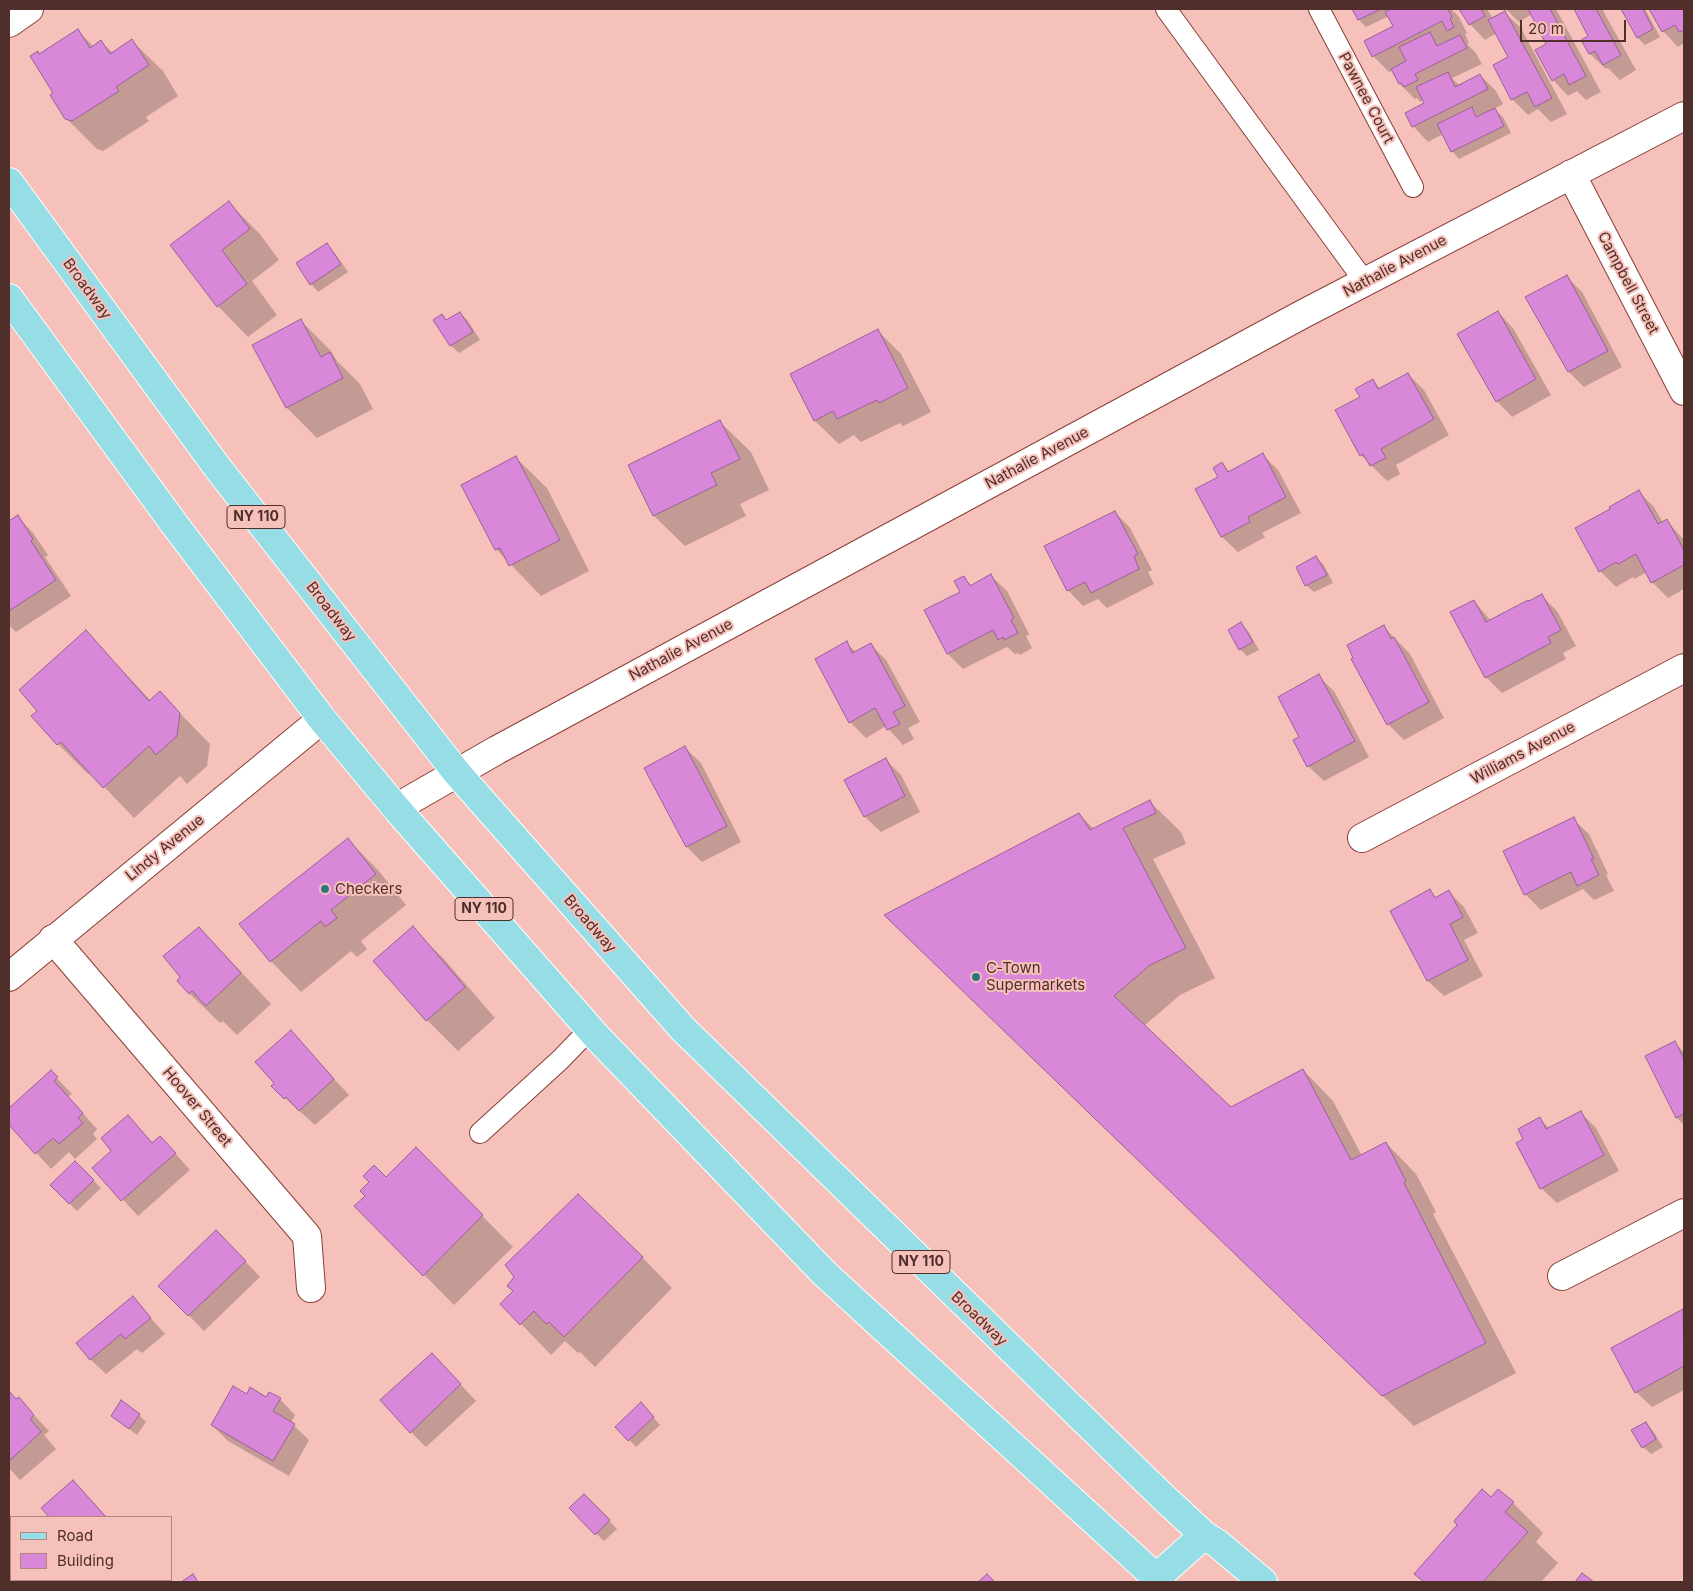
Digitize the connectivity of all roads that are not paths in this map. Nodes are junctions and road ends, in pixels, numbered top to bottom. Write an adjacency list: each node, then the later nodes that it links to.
1 (29, 9): 4 (street)
2 (1166, 9): 9 (lane)
3 (1319, 9): 8 (lane, Pawnee Court)
4 (9, 23)
5 (1684, 116): 6 (street, Nathalie Avenue)
6 (1571, 174): 9 (street, Nathalie Avenue); 11 (street, Campbell Street)
7 (9, 182): 14 (main road, Broadway / NY 110)
8 (1413, 187)
9 (1365, 282): 14 (street, Nathalie Avenue)
10 (9, 298): 13 (main road, NY 110)
11 (1684, 391)
12 (1684, 668): 16 (street, Williams Avenue)
13 (322, 719): 15 (main road, NY 110); 17 (street, Lindy Avenue)
14 (457, 773): 15 (street, Nathalie Avenue); 24 (main road, Broadway / NY 110)
15 (396, 808): 19 (main road, NY 110)
16 (1362, 838)
17 (53, 939): 18 (street, Lindy Avenue); 23 (street, Hoover Street)
18 (9, 977)
19 (590, 1029): 20 (lane); 25 (main road, NY 110)
20 (480, 1133)
21 (1684, 1213): 22 (street)
22 (1562, 1276)
23 (311, 1288)
24 (1204, 1535): 25 (main road); 26 (main road, Broadway / NY 110)
25 (1158, 1580)
26 (1264, 1582)

